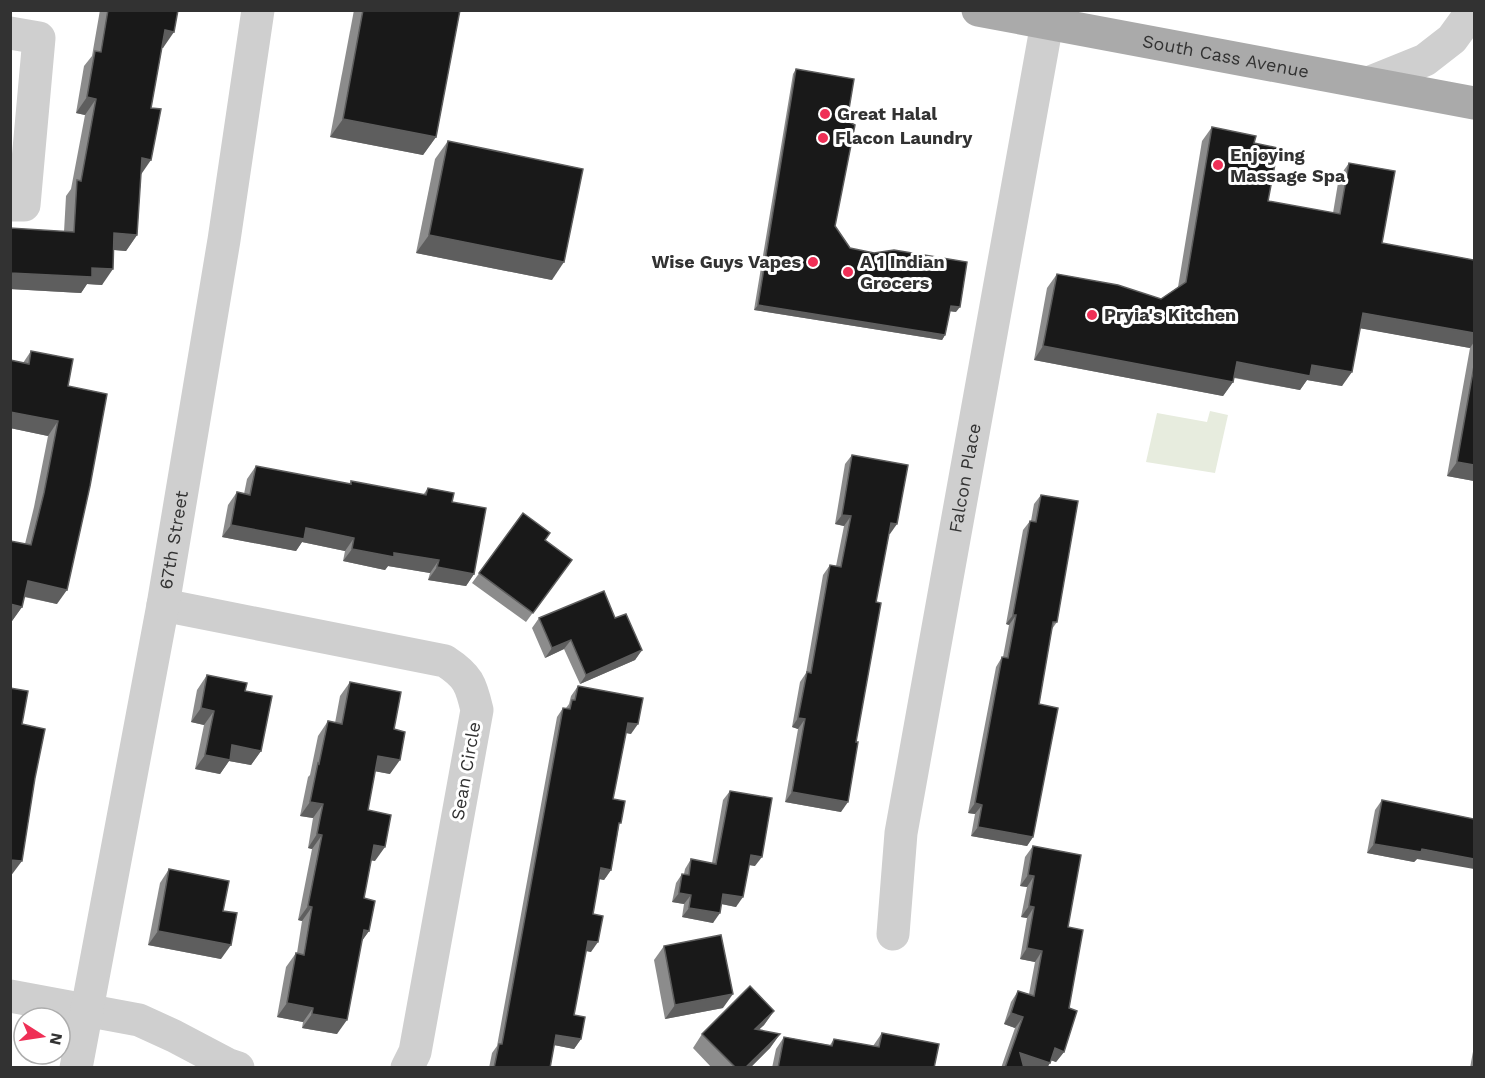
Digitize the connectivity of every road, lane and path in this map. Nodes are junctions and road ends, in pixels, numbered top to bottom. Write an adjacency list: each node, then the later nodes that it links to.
1 (258, 10): 9 (street, 67th Street)
2 (978, 10): 4 (main road, South Cass Avenue)
3 (1470, 22): 6 (street)
4 (1047, 23): 6 (main road, South Cass Avenue); 10 (street, Falcon Place)
5 (10, 33): 8 (street)
6 (1368, 83): 7 (main road, South Cass Avenue)
7 (1474, 103)
8 (10, 205)
9 (163, 604): 12 (street, 67th Street); 15 (street, Sean Circle)
10 (893, 934)
11 (10, 996): 12 (street)
12 (87, 1010): 13 (street, 67th Street); 14 (street)
13 (76, 1068)
14 (238, 1068)
15 (407, 1068)

